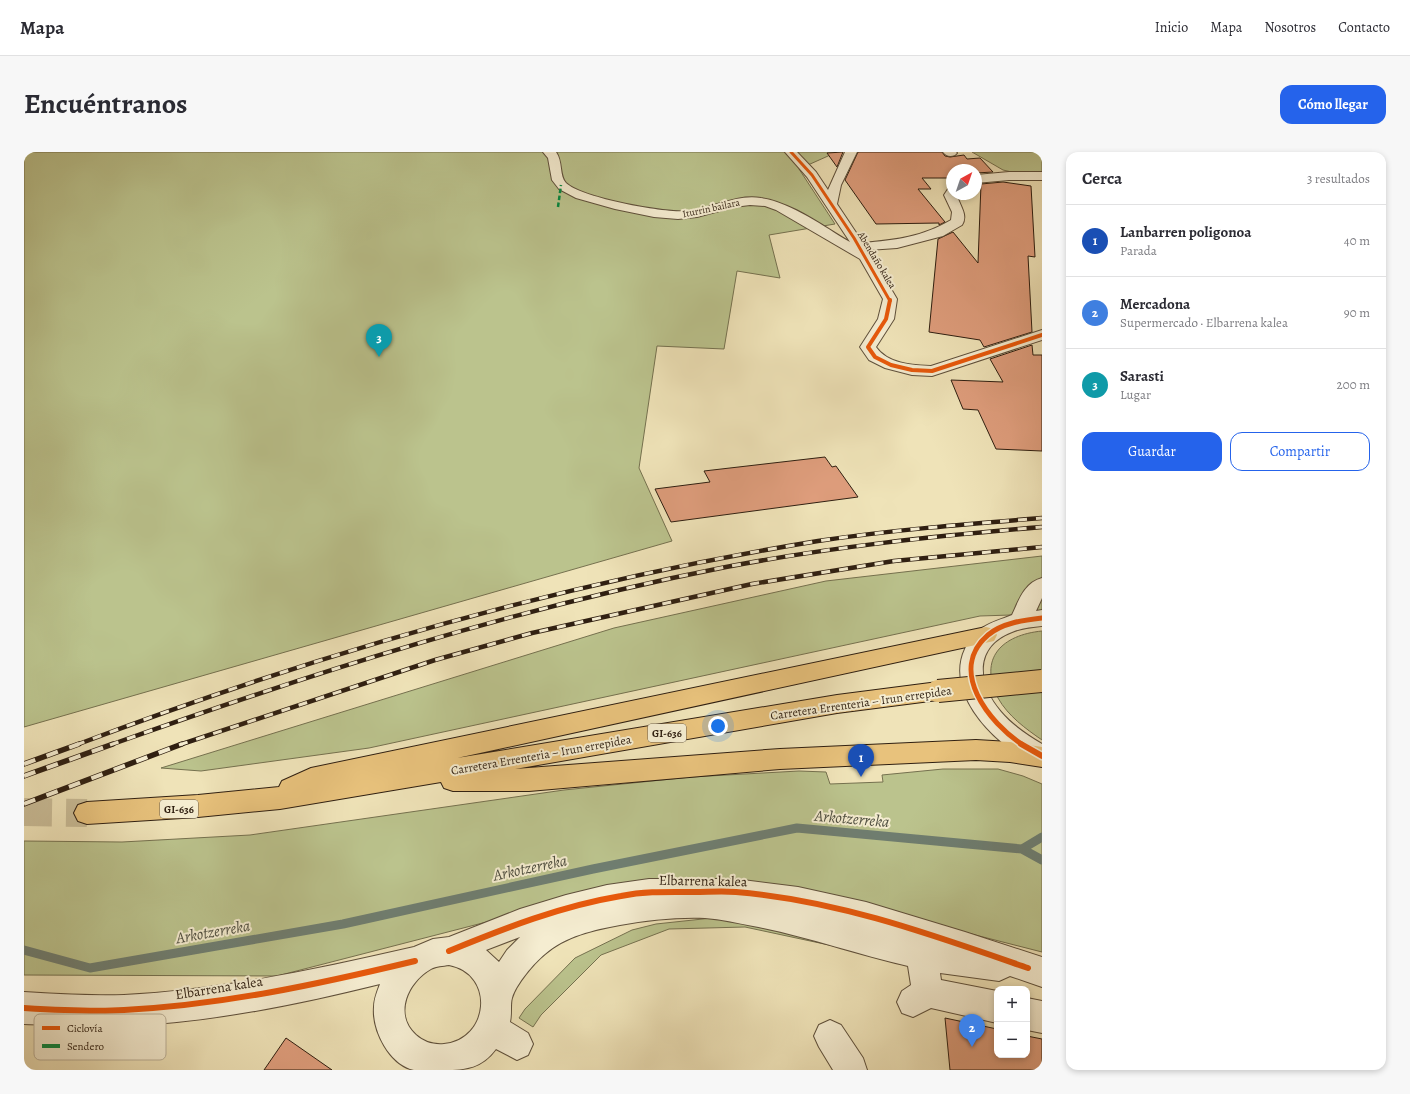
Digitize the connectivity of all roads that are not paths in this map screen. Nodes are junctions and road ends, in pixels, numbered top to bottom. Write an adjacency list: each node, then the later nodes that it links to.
1 (549, 152): 8 (street, Iturrin bailara)
2 (791, 152): 7 (street, Abendaño kalea)
3 (851, 152): 7 (street)
4 (1042, 176): 5 (street)
5 (982, 178)
6 (952, 200): 8 (street, Abendaño kalea)
7 (831, 204): 8 (street, Abendaño kalea)
8 (862, 252): 9 (street, Abendaño kalea)
9 (1042, 335)
10 (1042, 585): 11 (street)
11 (1032, 619): 12 (street)
12 (986, 635): 14 (street); 16 (main road)
13 (1042, 681): 15 (main road, Carretera Errenteria – Irun errepidea / GI-636, bridge)
14 (1042, 757): 15 (main road)
15 (396, 779): 16 (main road, Carretera Errenteria – Irun errepidea / GI-636)
16 (271, 800): 17 (main road, Carretera Errenteria – Irun errepidea / GI-636)
17 (87, 813)
18 (798, 900): 19 (street, Elbarrena kalea); 20 (street, Elbarrena kalea); 22 (street, Elbarrena kalea)
19 (448, 951): 21 (street, Elbarrena kalea); 23 (street, Elbarrena kalea)
20 (922, 955): 22 (street, Elbarrena kalea); 23 (street, Elbarrena kalea); 24 (street)
21 (415, 961): 25 (street, Elbarrena kalea); 29 (street, Elbarrena kalea)
22 (1035, 970)
23 (498, 993): 29 (street, Elbarrena kalea)
24 (994, 1007)
25 (24, 1008)
26 (1030, 1015): 27 (street)
27 (1042, 1017)
28 (830, 1036): 30 (street)
29 (452, 1064)
30 (851, 1070)

